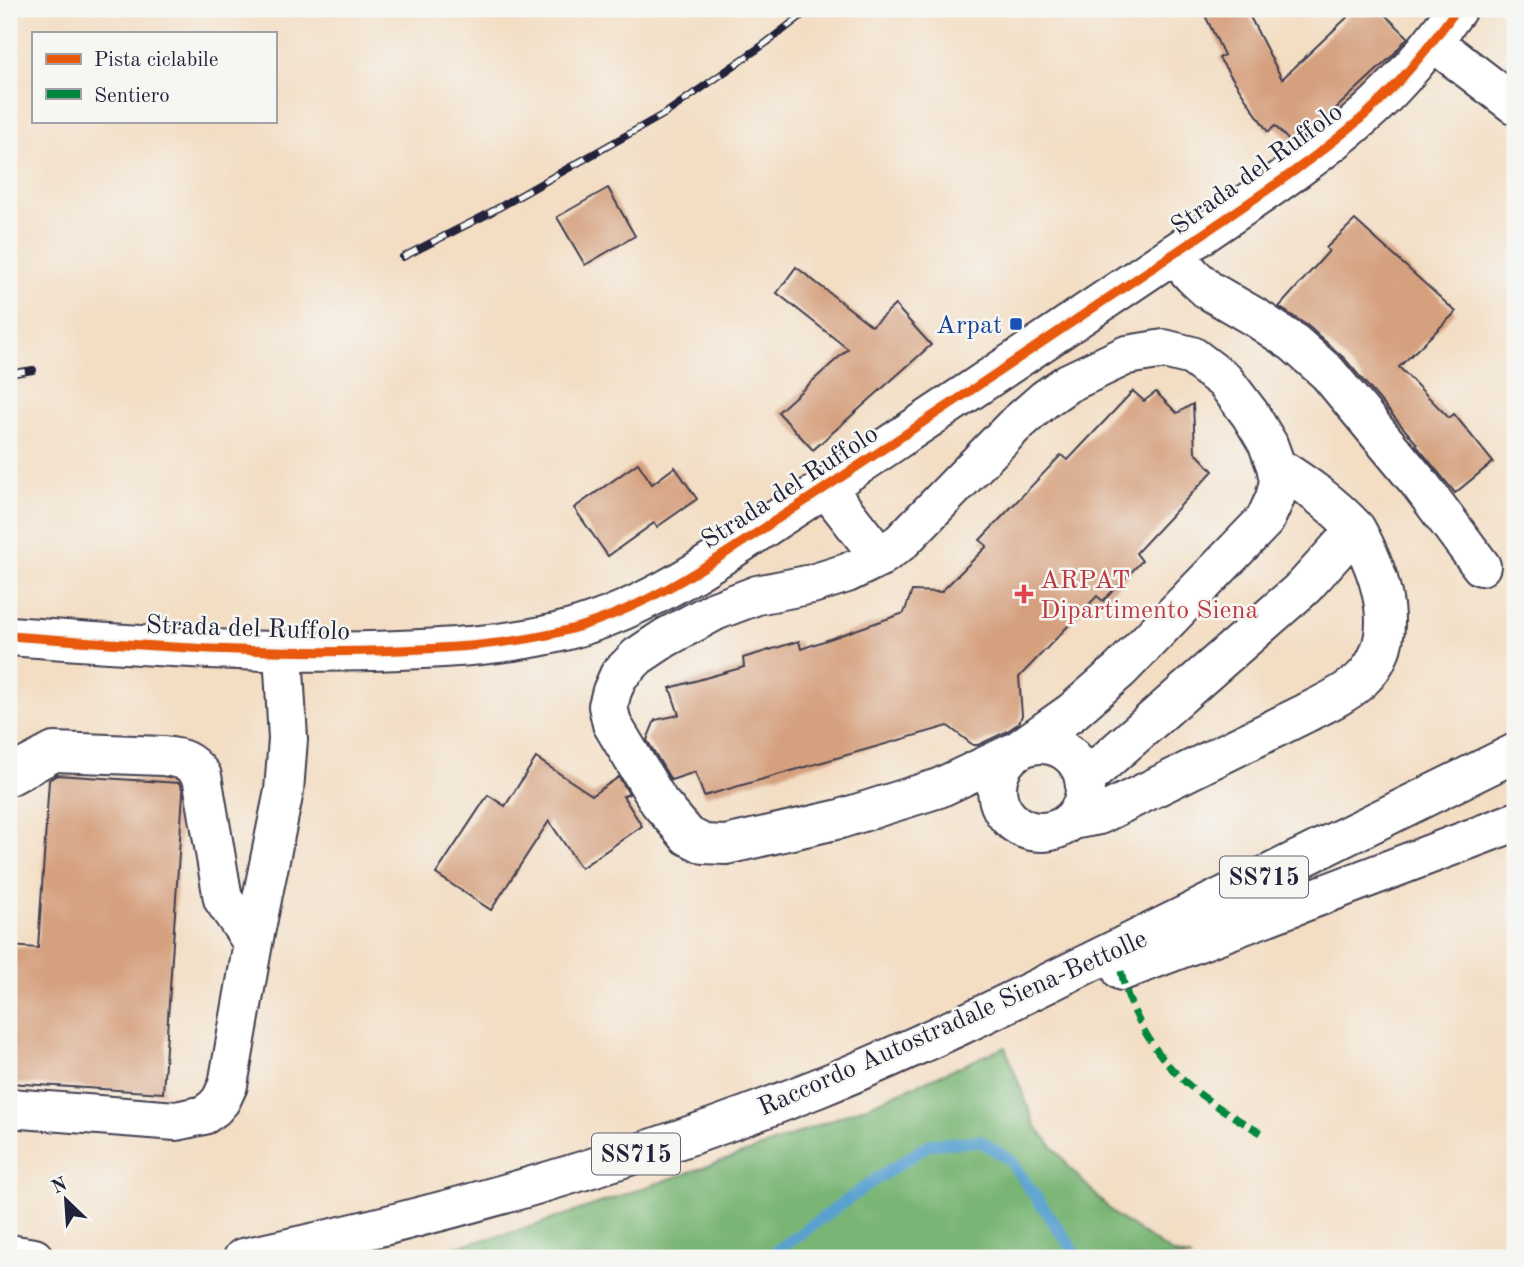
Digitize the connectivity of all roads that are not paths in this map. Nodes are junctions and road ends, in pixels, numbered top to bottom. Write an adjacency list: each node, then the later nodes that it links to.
1 (1457, 9): 2 (main road, Strada del Ruffolo)
2 (1433, 42): 3 (main road); 4 (main road, Strada del Ruffolo)
3 (1515, 105)
4 (1172, 254): 6 (main road, Strada del Ruffolo); 9 (main road)
5 (1276, 466): 7 (main road); 8 (main road); 12 (main road)
6 (826, 488): 8 (main road); 11 (main road, Strada del Ruffolo)
7 (1356, 530): 15 (main road); 16 (main road)
8 (880, 556): 12 (main road)
9 (1481, 566)
10 (9, 636): 11 (main road, Strada del Ruffolo)
11 (283, 652): 18 (main road)
12 (1017, 751): 15 (main road); 16 (main road)
13 (1515, 753): 19 (main road, Raccordo Autostradale Siena-Bettolle / SS715)
14 (9, 776): 18 (main road)
15 (1084, 780): 16 (main road)
16 (1072, 820)
17 (1515, 822): 19 (main road)
18 (253, 943): 20 (main road)
19 (1012, 1001): 23 (main road, Raccordo Autostradale Siena-Bettolle / SS715)
20 (9, 1108)
21 (9, 1254): 22 (main road)
22 (34, 1258)
23 (243, 1258)

